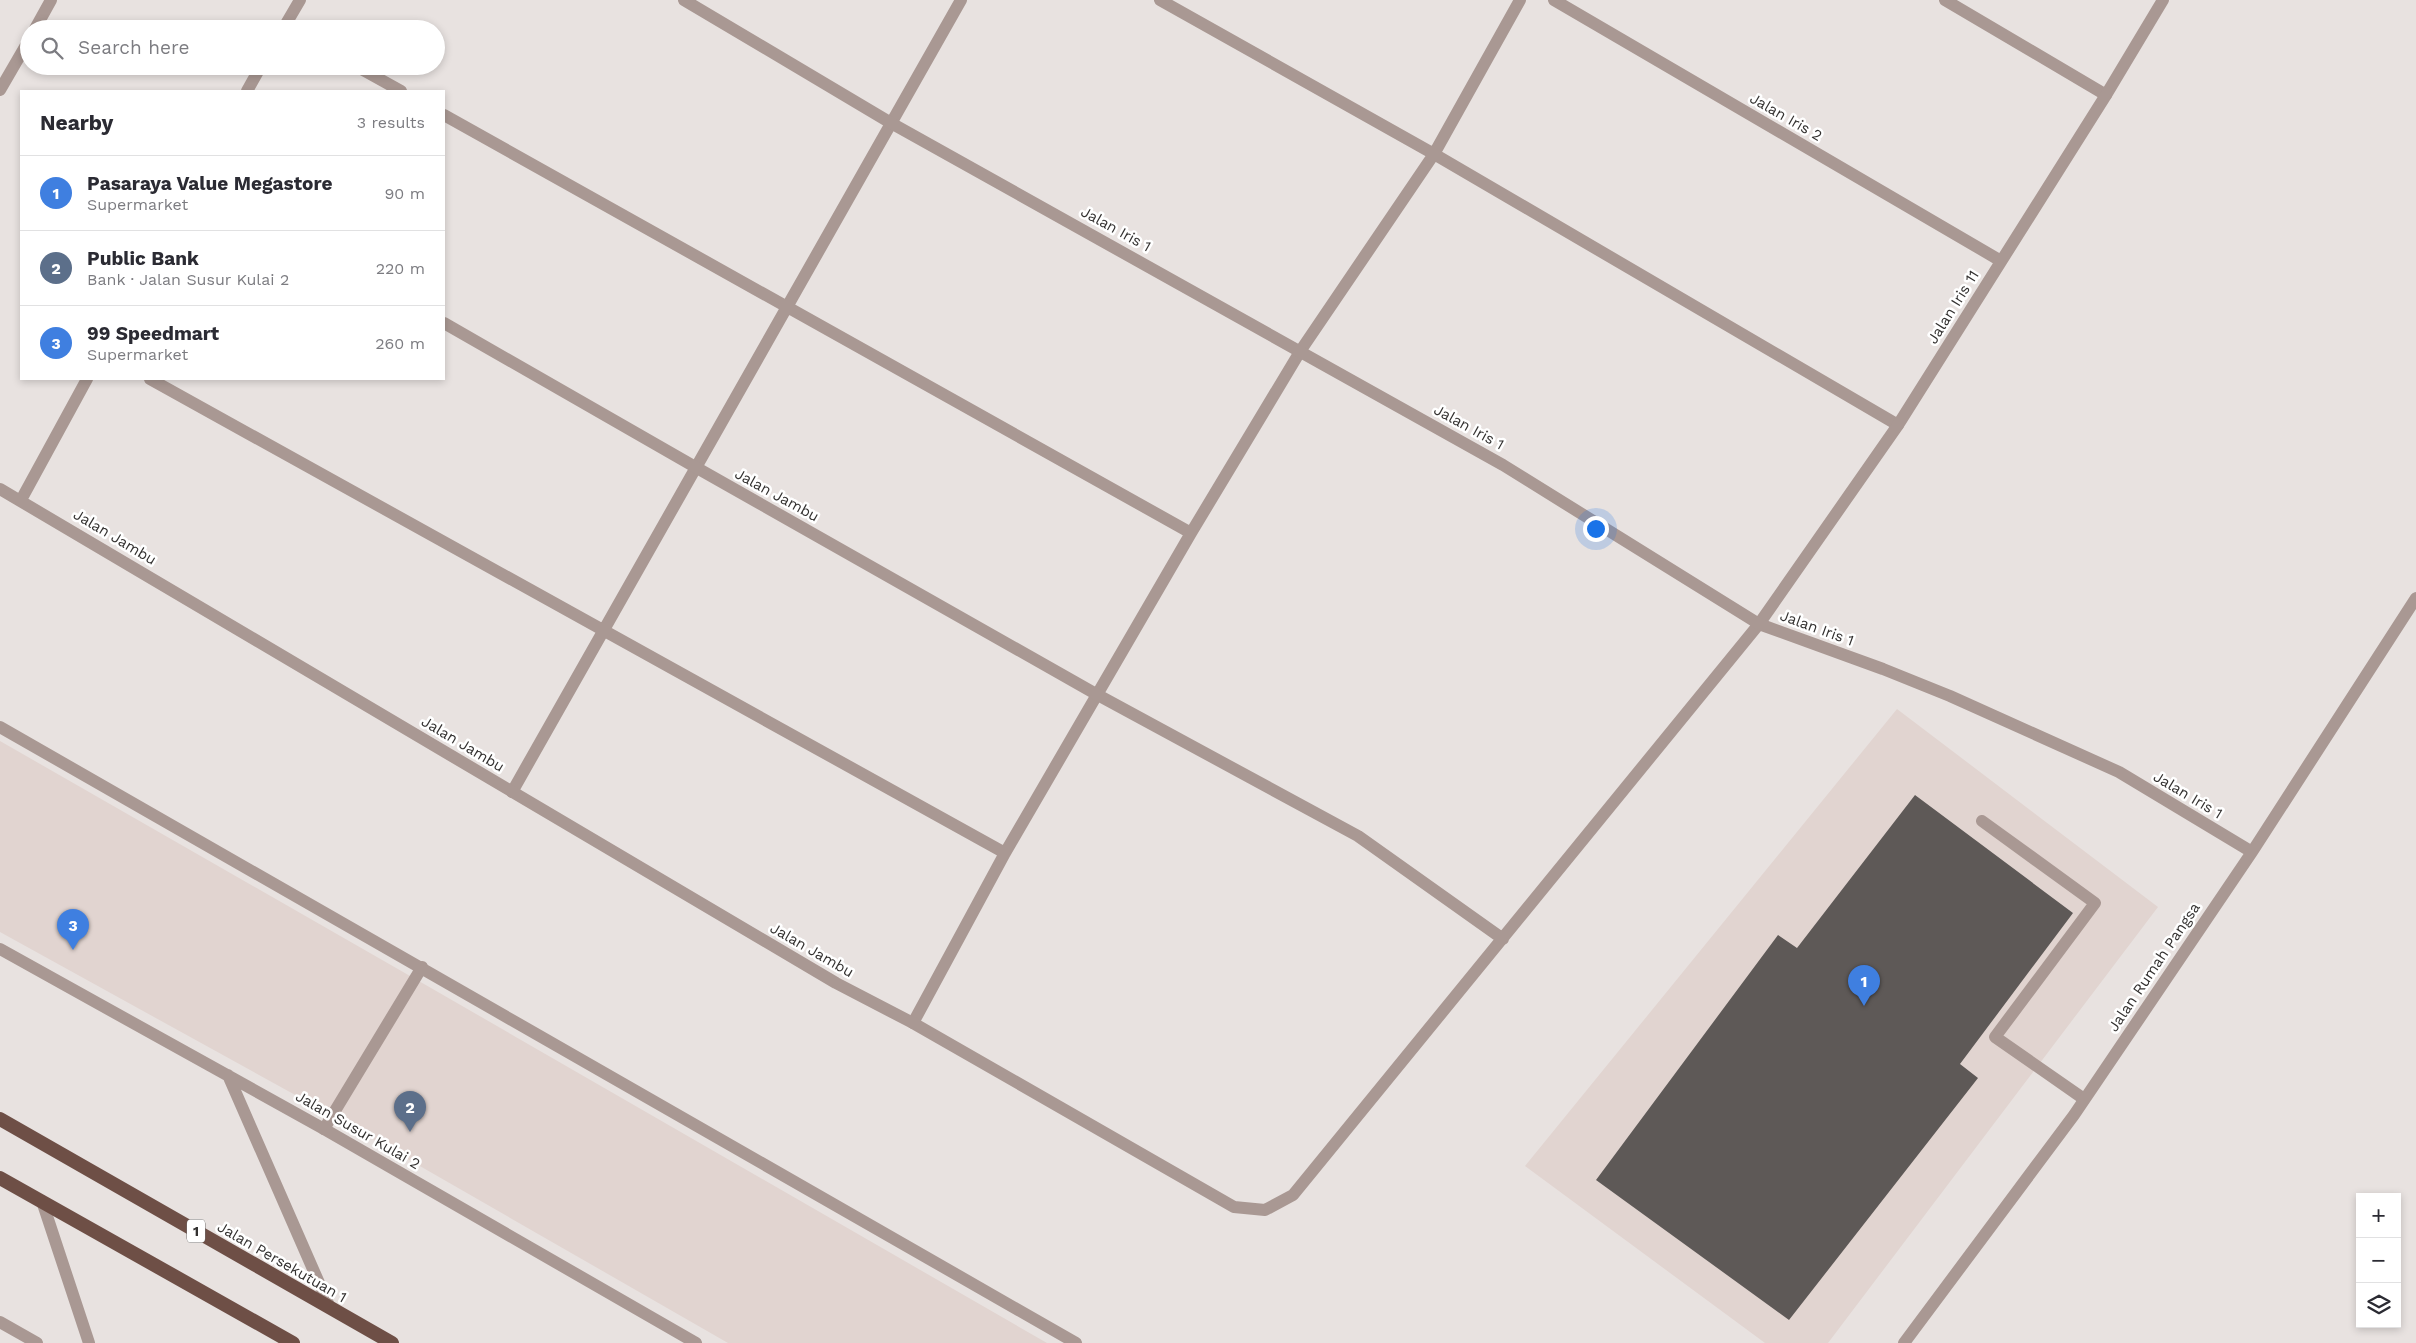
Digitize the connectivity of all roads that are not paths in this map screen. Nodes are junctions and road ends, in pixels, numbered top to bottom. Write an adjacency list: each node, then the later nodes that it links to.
1 (51, 0): 10 (street)
2 (300, 0): 11 (street)
3 (684, 0): 20 (street, Jalan Iris 1)
4 (961, 0): 20 (street)
5 (1160, 0): 21 (street)
6 (1520, 0): 21 (street)
7 (1554, 0): 22 (street, Jalan Iris 2)
8 (1945, 0): 18 (street)
9 (2162, 0): 18 (street, Jalan Iris 11)
10 (40, 20)
11 (290, 20)
12 (20, 56): 15 (street)
13 (257, 75): 16 (street)
14 (372, 75): 17 (street)
15 (0, 90)
16 (248, 90)
17 (399, 90)
18 (2106, 95): 22 (street, Jalan Iris 11)
19 (445, 116): 23 (street)
20 (891, 123): 23 (street); 25 (street, Jalan Iris 1)
21 (1434, 154): 25 (street); 28 (street)
22 (2001, 261): 28 (street, Jalan Iris 11)
23 (788, 306): 29 (street); 32 (street)
24 (445, 323): 29 (street, Jalan Jambu)
25 (1301, 350): 32 (street); 34 (street, Jalan Iris 1)
26 (86, 380): 31 (street)
27 (152, 380): 35 (street)
28 (1898, 425): 34 (street, Jalan Iris 11)
29 (697, 468): 35 (street); 36 (street, Jalan Jambu)
30 (0, 489): 31 (street, Jalan Jambu)
31 (21, 500): 38 (street, Jalan Jambu)
32 (1191, 533): 36 (street)
33 (2416, 598): 40 (street, Jalan Rumah Pangsa)
34 (1759, 624): 40 (street, Jalan Iris 1); 42 (street, Jalan Iris 11)
35 (603, 631): 38 (street); 41 (street)
36 (1096, 694): 41 (street); 42 (street, Jalan Jambu)
37 (0, 727): 44 (street)
38 (512, 792): 45 (street, Jalan Jambu)
39 (1982, 820): 47 (street)
40 (2252, 852): 47 (street, Jalan Rumah Pangsa)
41 (1005, 853): 45 (street)
42 (1503, 939): 45 (street, Jalan Jambu)
43 (0, 949): 46 (street, Jalan Susur Kulai 2)
44 (422, 967): 49 (street); 59 (street)
45 (913, 1023)
46 (228, 1075): 49 (street, Jalan Susur Kulai 2); 52 (street)
47 (2084, 1099): 60 (street, Jalan Rumah Pangsa)
48 (0, 1119): 52 (highway, Jalan Persekutuan 1 / 1)
49 (324, 1128): 58 (street, Jalan Susur Kulai 2)
50 (0, 1178): 51 (highway)
51 (42, 1202): 55 (street); 56 (highway)
52 (330, 1308): 57 (highway, Jalan Persekutuan 1 / 1)
53 (0, 1322): 54 (street)
54 (37, 1343)
55 (89, 1343)
56 (293, 1343)
57 (392, 1343)
58 (696, 1343)
59 (1076, 1343)
60 (1904, 1343)

